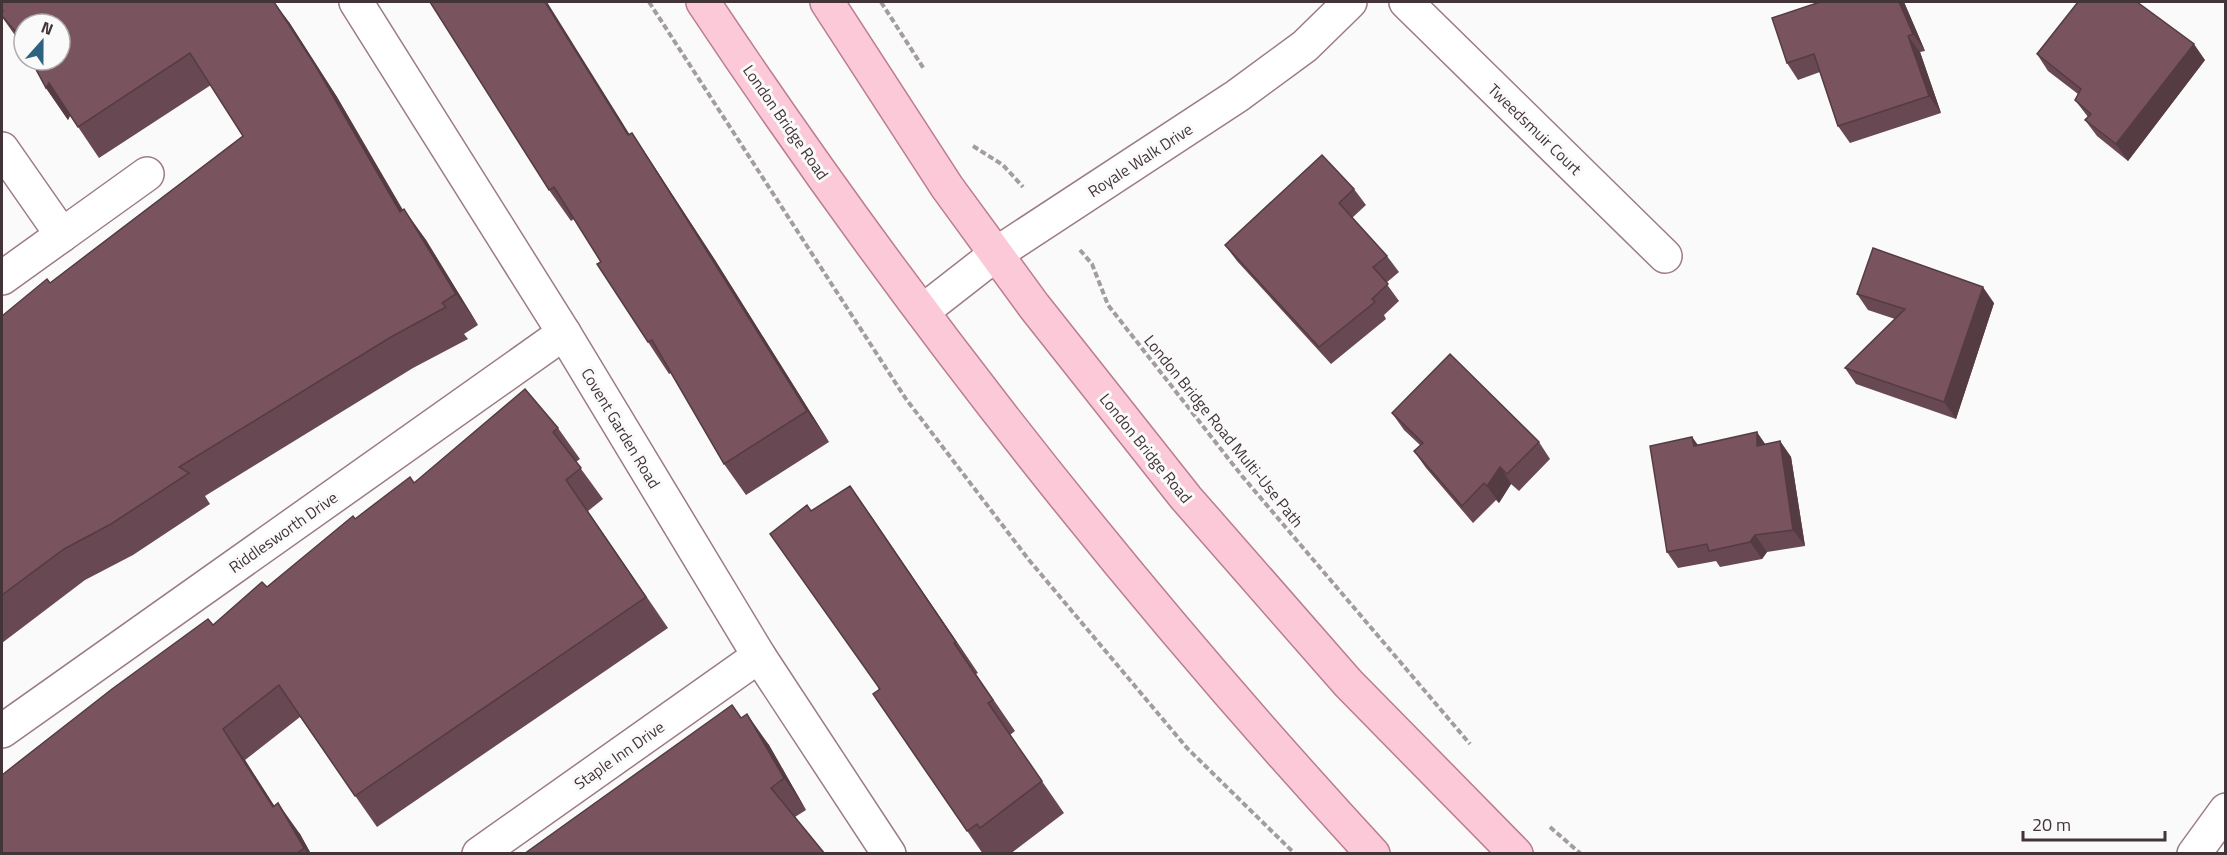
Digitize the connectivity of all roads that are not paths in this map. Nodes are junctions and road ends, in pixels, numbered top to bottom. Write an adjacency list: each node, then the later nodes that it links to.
1 (356, 2): 13 (street, Covent Garden Road)
2 (703, 2): 12 (main road, London Bridge Road)
3 (827, 2): 9 (main road, London Bridge Road)
4 (1350, 2): 9 (street, Royale Walk Drive)
5 (1406, 2): 10 (street, Tweedsmuir Court)
6 (2, 149): 8 (street)
7 (147, 174): 8 (street)
8 (62, 235): 11 (street)
9 (996, 254): 12 (street, Royale Walk Drive); 20 (main road, London Bridge Road)
10 (1665, 256)
11 (2, 278)
12 (923, 311): 19 (main road, London Bridge Road)
13 (564, 333): 14 (street, Covent Garden Road); 15 (street, Riddlesworth Drive)
14 (759, 656): 17 (street, Staple Inn Drive); 18 (street, Covent Garden Road)
15 (2, 731)
16 (2226, 810): 21 (street)
17 (479, 854)
18 (889, 854)
19 (1373, 854)
20 (1516, 854)
21 (2194, 854)

